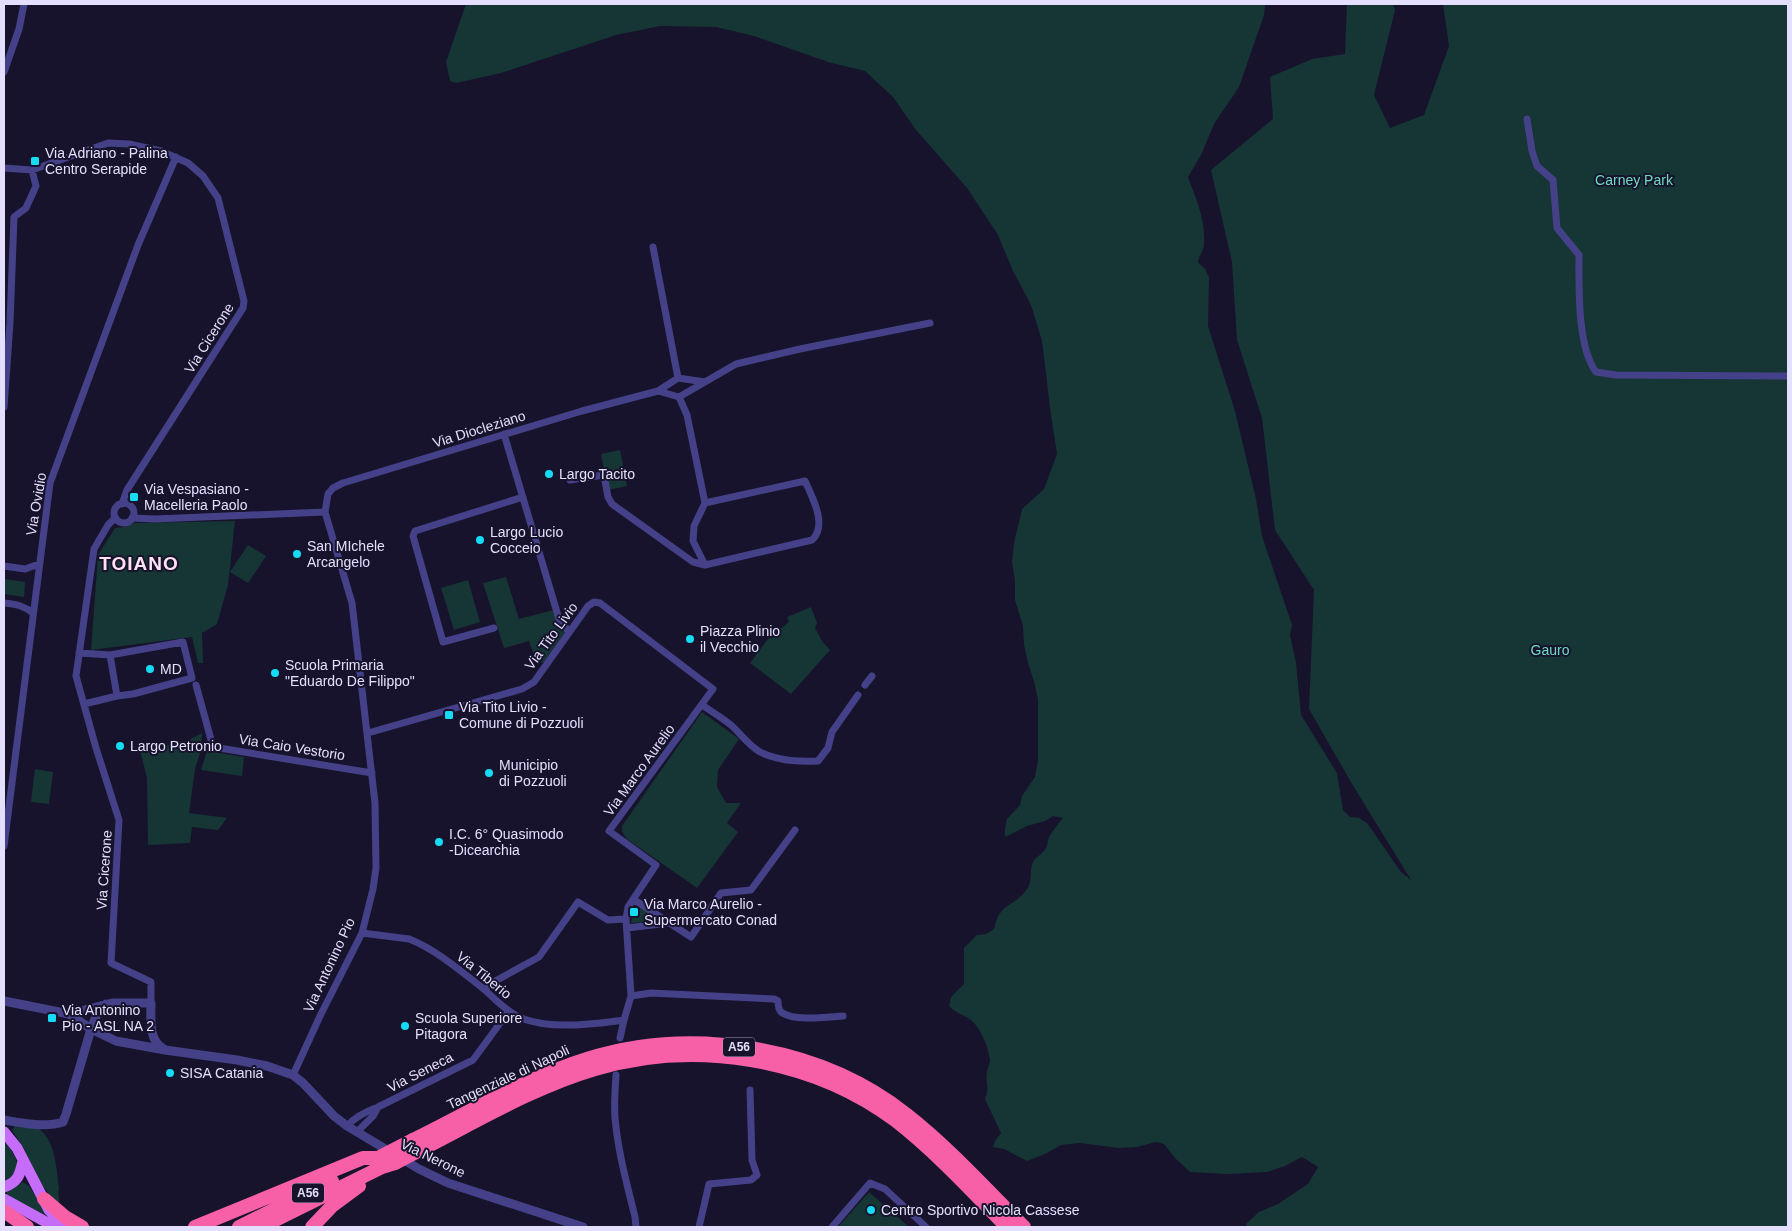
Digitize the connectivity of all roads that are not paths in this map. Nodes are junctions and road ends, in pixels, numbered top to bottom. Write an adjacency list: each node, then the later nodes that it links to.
1 (24, 4): 2 (street)
2 (4, 72)
3 (1527, 118): 9 (street)
4 (176, 157): 6 (street, Via Cicerone); 19 (street, Via Cicerone); 23 (street, Via Ovidio)
5 (4, 168): 6 (street)
6 (32, 170): 14 (street)
7 (653, 247): 10 (street)
8 (930, 323): 11 (street)
9 (1788, 376)
10 (678, 378): 11 (street); 12 (street, Via Diocleziano)
11 (704, 382): 13 (street)
12 (658, 391): 13 (street); 15 (street, Via Diocleziano)
13 (679, 397): 18 (street)
14 (4, 407)
15 (504, 434): 17 (street); 20 (street, Via Diocleziano)
16 (570, 480): 24 (street)
17 (522, 497): 28 (street); 29 (street)
18 (705, 503): 24 (street); 24 (street)
19 (122, 504): 21 (street); 22 (street)
20 (325, 512): 22 (street); 40 (street, Via Antonino Pio)
21 (115, 518): 22 (street); 30 (street, Via Cicerone)
22 (132, 518)
23 (39, 564): 25 (street); 27 (street, Via Ovidio)
24 (705, 565)
25 (4, 566)
26 (4, 603): 27 (street)
27 (33, 613): 43 (street, Via Ovidio)
28 (494, 628)
29 (569, 632): 35 (street, Via Tito Livio); 40 (street, Via Tito Livio)
30 (79, 652): 31 (street); 38 (street, Via Cicerone)
31 (110, 655): 37 (street); 37 (street)
32 (872, 676): 34 (street)
33 (196, 685): 41 (street, Via Caio Vestorio)
34 (865, 685)
35 (713, 689): 39 (street, Via Marco Aurelio)
36 (858, 695): 39 (street)
37 (117, 696): 38 (street)
38 (84, 704): 52 (street, Via Cicerone)
39 (702, 704): 44 (street, Via Marco Aurelio)
40 (368, 733): 41 (street, Via Antonino Pio)
41 (372, 772): 48 (street, Via Antonino Pio)
42 (795, 830): 46 (street)
43 (4, 846)
44 (633, 899): 45 (street, Via Marco Aurelio); 46 (street)
45 (626, 919): 47 (street, Via Marco Aurelio); 49 (street)
46 (670, 923): 47 (street)
47 (626, 928): 50 (street, Via Marco Aurelio)
48 (362, 933): 49 (street, Via Tiberio); 64 (street, Via Antonino Pio)
49 (485, 990): 54 (street, Via Tiberio)
50 (631, 996): 56 (street); 57 (street, Via Marco Aurelio)
51 (4, 1001): 55 (street)
52 (151, 1003): 53 (street); 59 (street)
53 (106, 1004): 55 (street); 58 (street); 60 (street)
54 (509, 1011): 57 (street, Via Tiberio); 67 (street, Via Seneca)
55 (69, 1014): 58 (street)
56 (843, 1016)
57 (624, 1020): 61 (street, Via Marco Aurelio)
58 (91, 1029): 60 (street); 68 (street)
59 (152, 1033): 62 (street); 63 (street)
60 (105, 1037): 62 (street)
61 (620, 1038)
62 (138, 1045): 63 (street)
63 (165, 1050): 64 (street)
64 (293, 1075): 69 (street, Via Nerone)
65 (616, 1075): 89 (street)
66 (750, 1090): 90 (street)
67 (378, 1107): 69 (street, Via Seneca); 71 (street, Via Seneca)
68 (4, 1120)
69 (347, 1126): 71 (street, Via Nerone)
70 (4, 1132): 74 (main road)
71 (357, 1132): 88 (street, Via Nerone)
72 (416, 1145): 73 (highway, Tangenziale di Napoli / A56, bridge); 75 (highway, Tangenziale di Napoli / A56, bridge); 93 (highway, Tangenziale di Napoli / A56); 94 (highway, Tangenziale di Napoli / A56)
73 (378, 1158): 84 (highway); 85 (highway, Tangenziale di Napoli / A56)
74 (23, 1161): 76 (main road); 78 (main road)
75 (395, 1163): 86 (highway, Tangenziale di Napoli / A56); 87 (highway)
76 (4, 1187)
77 (4, 1200): 81 (main road)
78 (44, 1200): 82 (main road); 83 (highway)
79 (4, 1212): 80 (highway)
80 (27, 1227)
81 (55, 1227)
82 (65, 1227)
83 (82, 1227)
84 (195, 1227)
85 (239, 1227)
86 (261, 1227)
87 (312, 1227)
88 (583, 1227)
89 (636, 1227)
90 (699, 1227)
91 (832, 1227): 92 (street)
92 (926, 1227)
93 (1007, 1227)
94 (1024, 1227)

